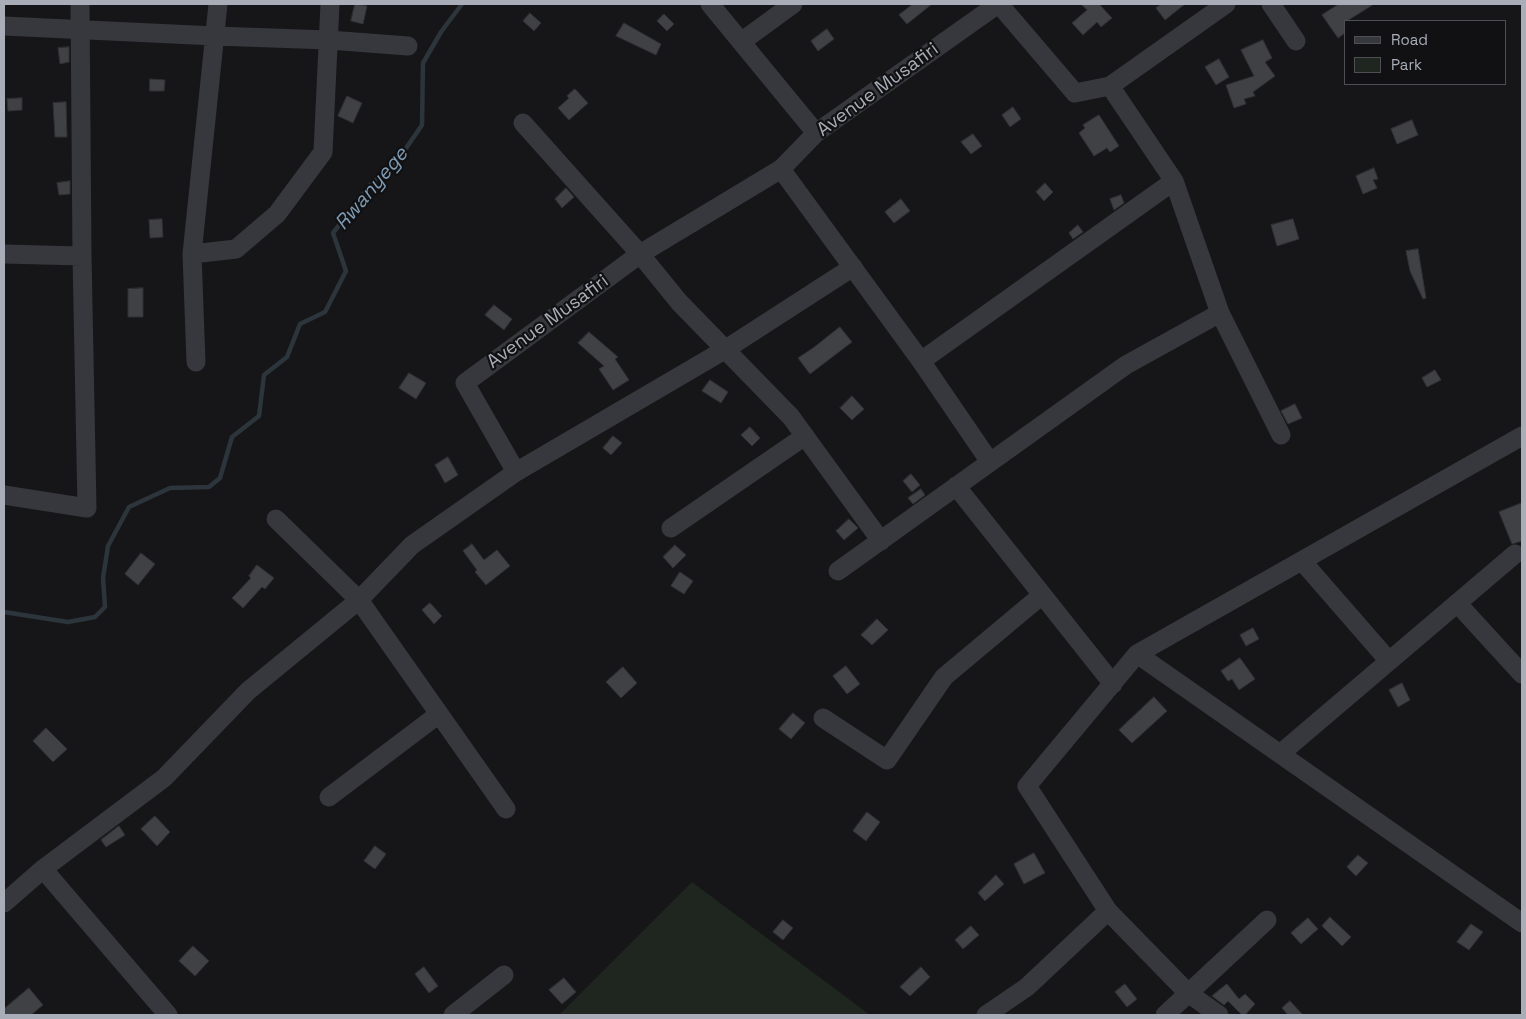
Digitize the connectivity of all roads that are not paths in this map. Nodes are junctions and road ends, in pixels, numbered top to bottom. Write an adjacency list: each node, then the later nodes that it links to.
1 (80, 4): 10 (street)
2 (218, 4): 11 (street)
3 (330, 4): 12 (street)
4 (710, 4): 14 (street)
5 (793, 4): 14 (street)
6 (998, 4): 16 (street); 18 (street, Avenue Musafiri)
7 (1226, 4): 16 (street)
8 (1271, 4): 13 (street)
9 (4, 26): 10 (street)
10 (80, 30): 11 (street); 24 (street)
11 (215, 36): 12 (street); 22 (street)
12 (328, 40): 15 (street); 22 (street)
13 (1296, 41)
14 (741, 42): 18 (street)
15 (408, 46)
16 (1110, 86): 20 (street)
17 (523, 123): 23 (street)
18 (816, 133): 19 (street, Avenue Musafiri)
19 (780, 169): 23 (street, Avenue Musafiri); 25 (street)
20 (1174, 181): 26 (street); 28 (street)
21 (4, 254): 24 (street)
22 (192, 254): 29 (street)
23 (640, 254): 27 (street); 34 (street, Avenue Musafiri)
24 (82, 256): 36 (street)
25 (853, 267): 27 (street); 28 (street)
26 (1220, 313): 31 (street); 33 (street)
27 (726, 349): 30 (street); 34 (street)
28 (921, 361): 33 (street)
29 (196, 362)
30 (805, 436): 38 (street); 39 (street)
31 (1281, 436)
32 (1522, 436): 41 (street)
33 (990, 462): 35 (street)
34 (516, 472): 44 (street)
35 (956, 486): 39 (street); 43 (street)
36 (4, 496)
37 (276, 519): 44 (street)
38 (671, 528)
39 (881, 540): 42 (street)
40 (1515, 554): 45 (street)
41 (1302, 561): 46 (street); 47 (street)
42 (838, 571)
43 (1042, 595): 49 (street); 51 (street)
44 (359, 600): 50 (street); 55 (street)
45 (1457, 604): 47 (street); 48 (street)
46 (1137, 654): 49 (street); 52 (street)
47 (1389, 661): 52 (street)
48 (1522, 674)
49 (1112, 684): 57 (street)
50 (439, 714): 53 (street); 54 (street)
51 (823, 718)
52 (1280, 754): 59 (street)
53 (329, 797)
54 (506, 808)
55 (43, 868): 56 (street); 62 (street)
56 (4, 903)
57 (1108, 911): 61 (street); 64 (street)
58 (1267, 920): 61 (street)
59 (1522, 923)
60 (504, 975): 63 (street)
61 (1188, 993): 65 (street); 66 (street)
62 (168, 1015)
63 (453, 1015)
64 (986, 1015)
65 (1165, 1015)
66 (1219, 1015)

